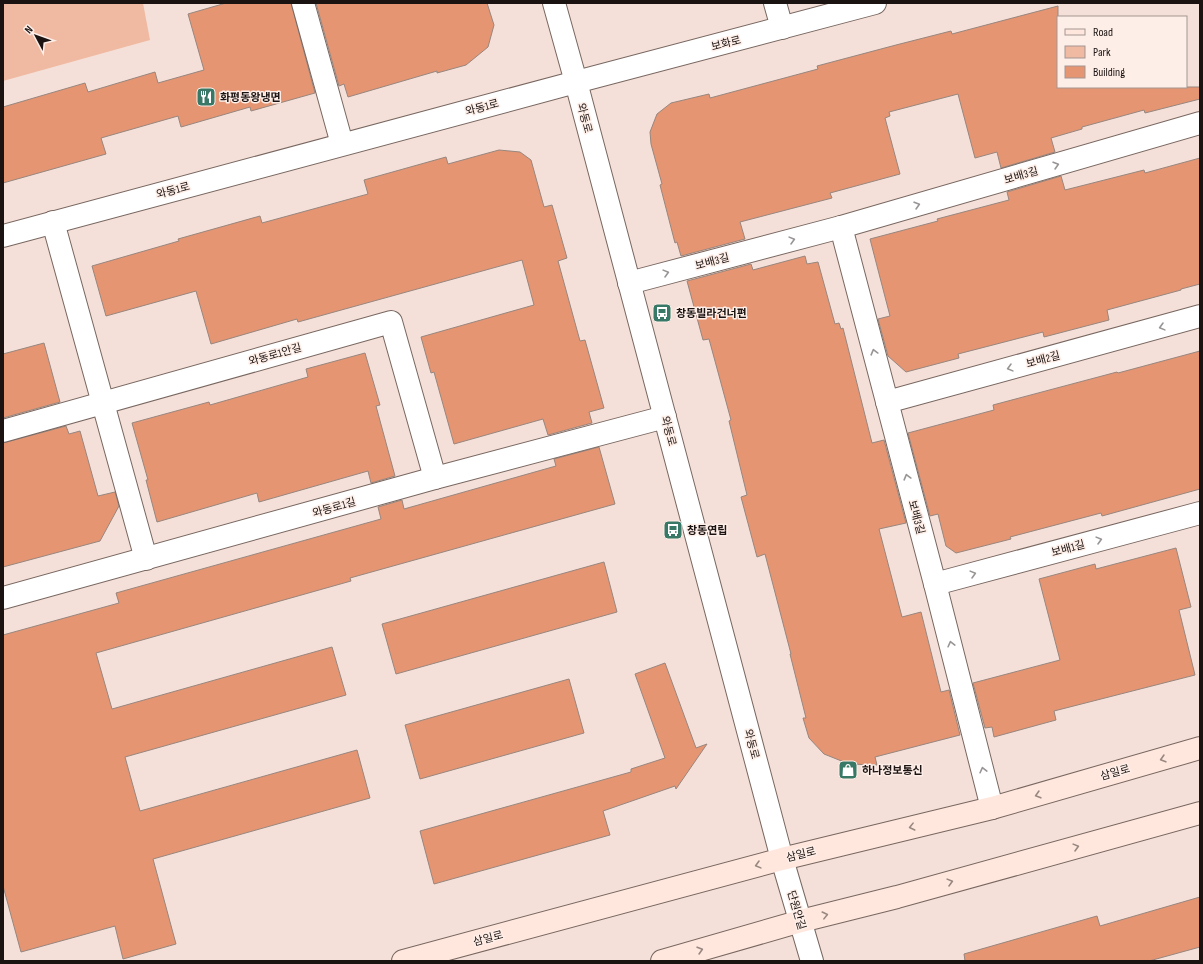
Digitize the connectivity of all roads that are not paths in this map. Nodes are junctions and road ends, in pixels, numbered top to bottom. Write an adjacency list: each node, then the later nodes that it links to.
1 (304, 3): 8 (street)
2 (554, 3): 6 (street, 와동로)
3 (775, 3): 5 (street)
4 (875, 3): 5 (street, 보화로)
5 (782, 28): 6 (street, 보화로)
6 (576, 82): 8 (street, 와동1로); 12 (street, 와동로)
7 (1200, 123): 10 (street, 보배3길, one-way to 7)
8 (342, 144): 9 (street, 와동1로)
9 (52, 222): 11 (street, 와동1로); 15 (street)
10 (841, 227): 12 (street, 보배3길, one-way to 10); 14 (street, 보배3길, one-way to 10)
11 (3, 236)
12 (629, 283): 16 (street, 와동로)
13 (1200, 316): 14 (street, 보배2길, one-way to 14)
14 (887, 402): 21 (street, 보배3길, one-way to 14)
15 (103, 403): 17 (street, 와동로1안길); 18 (street, 와동로1안길); 20 (street)
16 (665, 417): 18 (street, 와동로1길); 26 (street, 와동로)
17 (3, 431)
18 (435, 478): 20 (street, 와동로1길)
19 (1200, 513): 21 (street, 보배1길, one-way to 19)
20 (146, 559): 22 (street, 와동로1길)
21 (935, 584): 24 (street, 보배3길, one-way to 21)
22 (3, 598)
23 (1200, 748): 24 (main road, 삼일로, one-way to 24)
24 (992, 808): 26 (main road, 삼일로, one-way to 26)
25 (1200, 813): 27 (main road, one-way to 25)
26 (782, 859): 27 (street, 단원안길); 28 (main road, 삼일로, one-way to 28)
27 (801, 921): 29 (main road, one-way to 27); 30 (street, 단원안길)
28 (403, 961)
29 (662, 961)
30 (812, 961)

